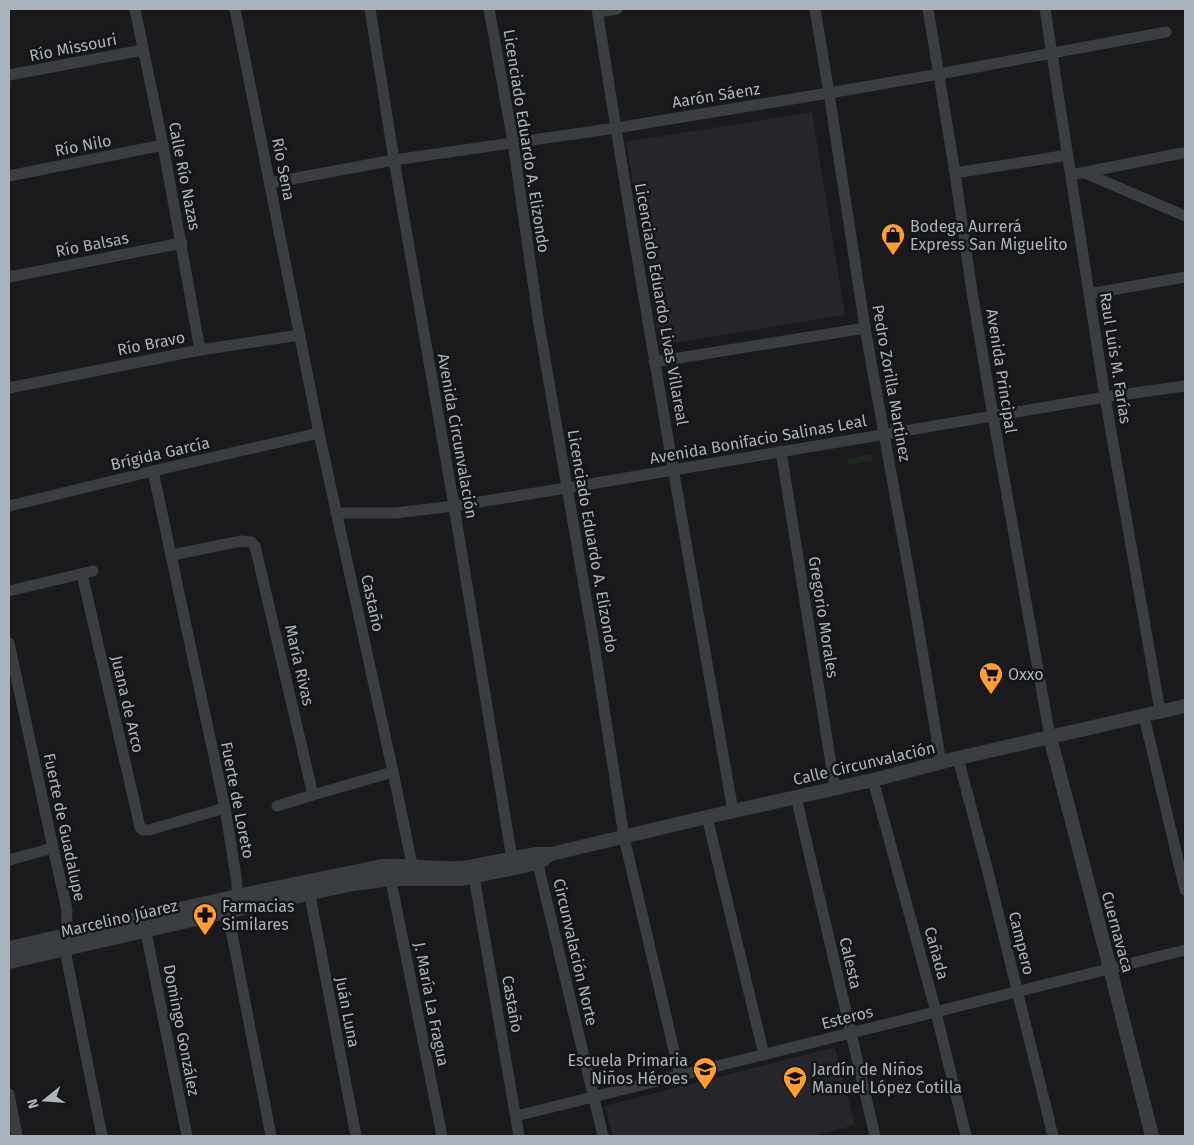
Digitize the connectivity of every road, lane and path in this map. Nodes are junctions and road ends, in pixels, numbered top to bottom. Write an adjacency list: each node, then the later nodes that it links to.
1 (135, 9): 11 (street, Calle Río Nazas)
2 (235, 9): 26 (street, Río Sena)
3 (370, 9): 21 (street, Avenida Circunvalación)
4 (489, 9): 17 (street, Licenciado Eduardo A. Elizondo)
5 (617, 9): 9 (street)
6 (814, 9): 15 (street, Pedro Zorilla Martinez)
7 (928, 9): 13 (street, Avenida Principal)
8 (1045, 9): 12 (street, Raul Luis M. Farías)
9 (598, 10): 16 (street, Licenciado Eduardo Livas Villareal)
10 (1166, 32): 12 (street, Aarón Sáenz)
11 (143, 50): 14 (street, Río Missouri); 18 (street, Calle Río Nazas)
12 (1051, 52): 13 (street, Aarón Sáenz); 20 (street, Raul Luis M. Farías)
13 (939, 74): 15 (street, Aarón Sáenz); 22 (street, Avenida Principal)
14 (9, 76)
15 (829, 93): 16 (street, Aarón Sáenz); 32 (street, Pedro Zorilla Martinez)
16 (616, 128): 17 (street, Aarón Sáenz); 35 (street, Licenciado Eduardo Livas Villareal)
17 (513, 142): 21 (street, Aarón Sáenz); 45 (street, Licenciado Eduardo A. Elizondo)
18 (163, 145): 25 (street, Río Nilo); 28 (street, Calle Río Nazas)
19 (1182, 153): 23 (street)
20 (1068, 155): 22 (street); 24 (street, Raul Luis M. Farías)
21 (394, 160): 26 (street, Aarón Sáenz); 47 (street, Avenida Circunvalación)
22 (955, 173): 39 (street, Avenida Principal)
23 (1085, 173): 24 (street); 27 (street)
24 (1071, 175): 31 (street, Raul Luis M. Farías)
25 (9, 176)
26 (270, 183): 33 (street, Río Sena)
27 (1185, 216)
28 (182, 243): 29 (street, Río Balsas); 34 (street, Calle Río Nazas)
29 (9, 277)
30 (1185, 277): 31 (street)
31 (1090, 294): 38 (street, Raul Luis M. Farías)
32 (865, 328): 35 (street); 41 (street, Pedro Zorilla Martinez)
33 (300, 335): 34 (street, Río Bravo); 40 (street, Castaño)
34 (200, 350): 37 (street, Río Bravo)
35 (654, 362): 43 (street, Licenciado Eduardo Livas Villareal)
36 (1185, 386): 38 (street, Avenida Bonifacio Salinas Leal)
37 (9, 388)
38 (1105, 397): 39 (street, Avenida Bonifacio Salinas Leal); 53 (street, Raul Luis M. Farías)
39 (992, 416): 41 (street, Avenida Bonifacio Salinas Leal); 55 (street, Avenida Principal)
40 (319, 433): 44 (street, Brígida García); 48 (street, Castaño)
41 (884, 434): 42 (street, Avenida Bonifacio Salinas Leal); 57 (street, Pedro Zorilla Martinez)
42 (781, 451): 43 (street, Avenida Bonifacio Salinas Leal); 60 (street, Gregorio Morales)
43 (674, 470): 45 (street, Avenida Bonifacio Salinas Leal); 65 (street, Licenciado Eduardo Livas Villareal)
44 (153, 471): 46 (street, Brígida García); 49 (street, Fuerte de Loreto)
45 (567, 488): 47 (street, Avenida Bonifacio Salinas Leal); 67 (street, Licenciado Eduardo A. Elizondo)
46 (9, 506)
47 (454, 506): 48 (street, Avenida Bonifacio Salinas Leal); 71 (street, Avenida Circunvalación)
48 (336, 513): 58 (street, Castaño)
49 (172, 555): 61 (street, María Rivas); 64 (street, Fuerte de Loreto)
50 (9, 591): 64 (street, Juana de Arco)
51 (9, 643): 68 (street, Fuerte de Guadalupe)
52 (1185, 706): 53 (street, Calle Circunvalación)
53 (1160, 712): 54 (street, Calle Circunvalación)
54 (1144, 716): 55 (street, Calle Circunvalación); 76 (street)
55 (1050, 737): 56 (street, Calle Circunvalación); 84 (street, Cuernavaca)
56 (958, 758): 57 (street, Calle Circunvalación); 85 (street, Campero)
57 (940, 763): 59 (street, Calle Circunvalación)
58 (393, 772): 61 (street); 73 (street, Castaño)
59 (873, 780): 60 (street, Calle Circunvalación); 86 (street, Cañada)
60 (835, 788): 62 (street, Calle Circunvalación)
61 (313, 795): 63 (street)
62 (796, 797): 65 (street, Calle Circunvalación); 87 (street, Calesta)
63 (277, 806)
64 (225, 808): 77 (street, Fuerte de Loreto)
65 (733, 811): 66 (street, Calle Circunvalación)
66 (707, 817): 67 (street, Calle Circunvalación); 88 (street)
67 (624, 837): 69 (street, Calle Circunvalación); 89 (street, Licenciado Eduardo A. Elizondo)
68 (53, 848): 70 (street); 80 (street, Fuerte de Guadalupe)
69 (536, 859): 71 (street, Calle Circunvalación); 91 (street, Circunvalación Norte)
70 (9, 860)
71 (513, 863): 73 (street, Calle Circunvalación); 74 (street, Calle Circunvalación)
72 (389, 872): 73 (street, Marcelino Júarez); 75 (street, Marcelino Júarez); 98 (street, J. María La Fragua)
73 (414, 872): 74 (street, Calle Circunvalación)
74 (474, 877): 92 (street, Castaño)
75 (308, 888): 77 (street, Marcelino Júarez); 78 (street, Marcelino Júarez); 97 (street, Juán Luna)
76 (1185, 890)
77 (237, 896): 78 (street, Fuerte de Loreto); 79 (street, Marcelino Júarez)
78 (231, 910): 79 (street, Marcelino Júarez); 96 (street, Fuerte de Loreto)
79 (144, 924): 80 (street, Marcelino Júarez); 95 (street, Domingo González)
80 (66, 942): 81 (street, Marcelino Júarez); 83 (street, Marcelino Júarez); 94 (street, Fuerte de Guadalupe)
81 (9, 948)
82 (1185, 950): 84 (street, Esteros)
83 (9, 962)
84 (1110, 968): 85 (street, Esteros); 104 (street, Cuernavaca)
85 (1017, 991): 86 (street, Esteros); 103 (street, Campero)
86 (936, 1012): 87 (street, Esteros); 102 (street, Cañada)
87 (850, 1033): 88 (street, Esteros); 101 (street, Calesta)
88 (764, 1055): 89 (street, Esteros)
89 (680, 1076): 91 (street, Esteros)
90 (9, 1094): 93 (street)
91 (594, 1096): 92 (street, Esteros); 100 (street, Circunvalación Norte)
92 (516, 1116): 99 (street, Castaño)
93 (17, 1136)
94 (102, 1136)
95 (186, 1136)
96 (271, 1136)
97 (356, 1136)
98 (442, 1136)
99 (519, 1136)
100 (604, 1136)
101 (875, 1136)
102 (966, 1136)
103 (1054, 1136)
104 (1152, 1136)

